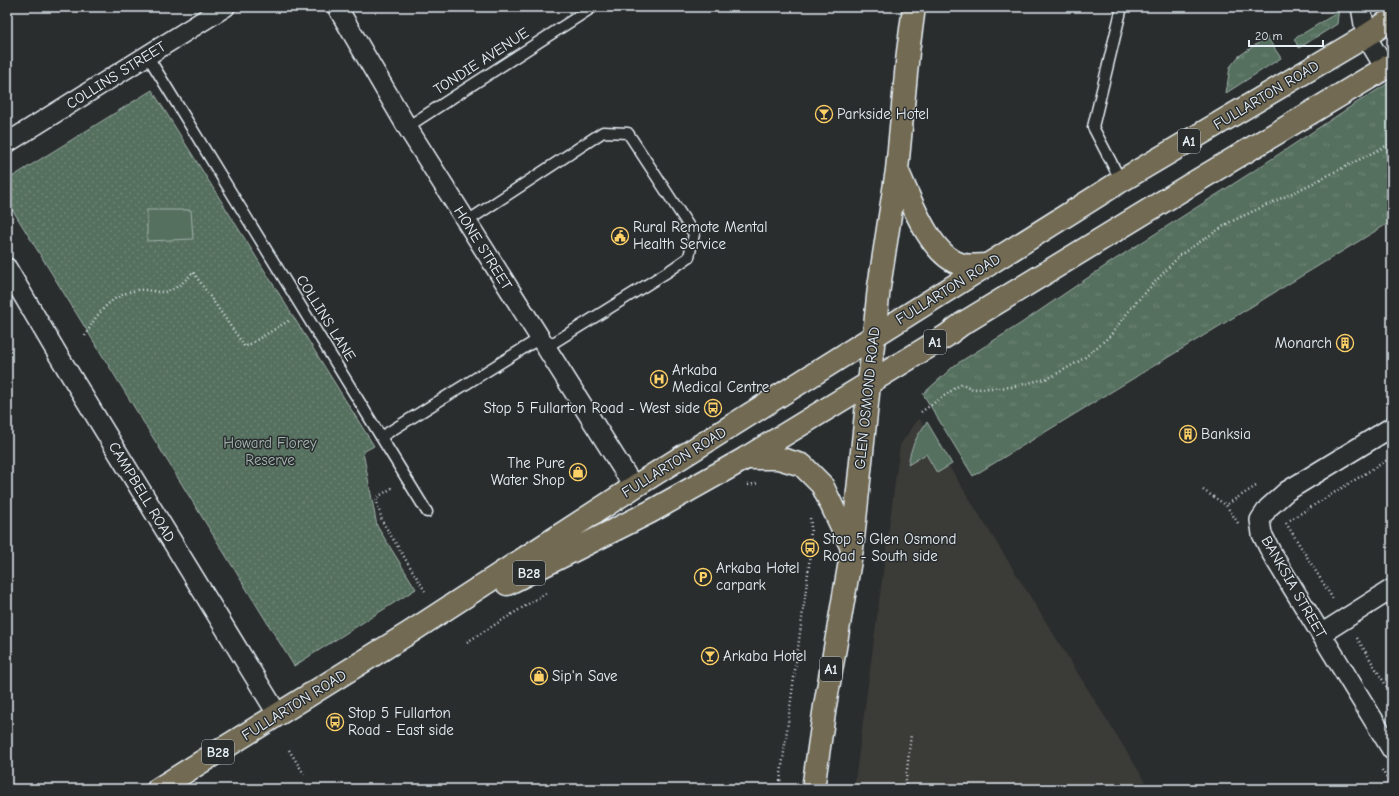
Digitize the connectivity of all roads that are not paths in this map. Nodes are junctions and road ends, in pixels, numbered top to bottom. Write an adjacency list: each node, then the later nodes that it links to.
1 (225, 7): 7 (street, COLLINS STREET)
2 (337, 7): 12 (street, HONE STREET)
3 (593, 7): 12 (lane, TONDIE AVENUE)
4 (914, 7): 14 (main road, GLEN OSMOND ROAD)
5 (1122, 7): 15 (lane)
6 (1360, 7): 9 (street)
7 (203, 12): 10 (street, COLLINS STREET)
8 (1392, 19): 9 (main road, FULLARTON ROAD / A1)
9 (1366, 36): 11 (street); 15 (main road, FULLARTON ROAD / A1)
10 (147, 55): 13 (street, COLLINS STREET); 23 (lane, COLLINS LANE)
11 (1388, 66): 21 (main road, FULLARTON ROAD / A1)
12 (407, 127): 16 (street, HONE STREET)
13 (7, 143)
14 (897, 170): 17 (main road); 19 (main road, GLEN OSMOND ROAD)
15 (1121, 181): 17 (main road, FULLARTON ROAD / A1)
16 (466, 222): 20 (street, HONE STREET); 20 (lane)
17 (988, 265): 19 (main road, FULLARTON ROAD / A1)
18 (7, 268): 31 (street, CAMPBELL ROAD)
19 (873, 336): 21 (main road, GLEN OSMOND ROAD / A1); 25 (main road, FULLARTON ROAD / B28)
20 (543, 343): 23 (lane); 25 (street, HONE STREET)
21 (869, 382): 24 (main road, FULLARTON ROAD / B28); 27 (main road, GLEN OSMOND ROAD / A1)
22 (1392, 427): 30 (street, BANKSIA STREET)
23 (381, 437): 26 (lane, COLLINS LANE)
24 (746, 458): 27 (main road); 29 (main road, FULLARTON ROAD / B28)
25 (634, 487): 29 (main road, FULLARTON ROAD / B28)
26 (427, 512)
27 (852, 549): 34 (main road, GLEN OSMOND ROAD / A1)
28 (1392, 589): 30 (street)
29 (409, 633): 31 (main road, FULLARTON ROAD / B28)
30 (1321, 634): 32 (street, BANKSIA STREET)
31 (278, 715): 33 (main road, FULLARTON ROAD / B28)
32 (1392, 750)
33 (158, 789)
34 (813, 789)

